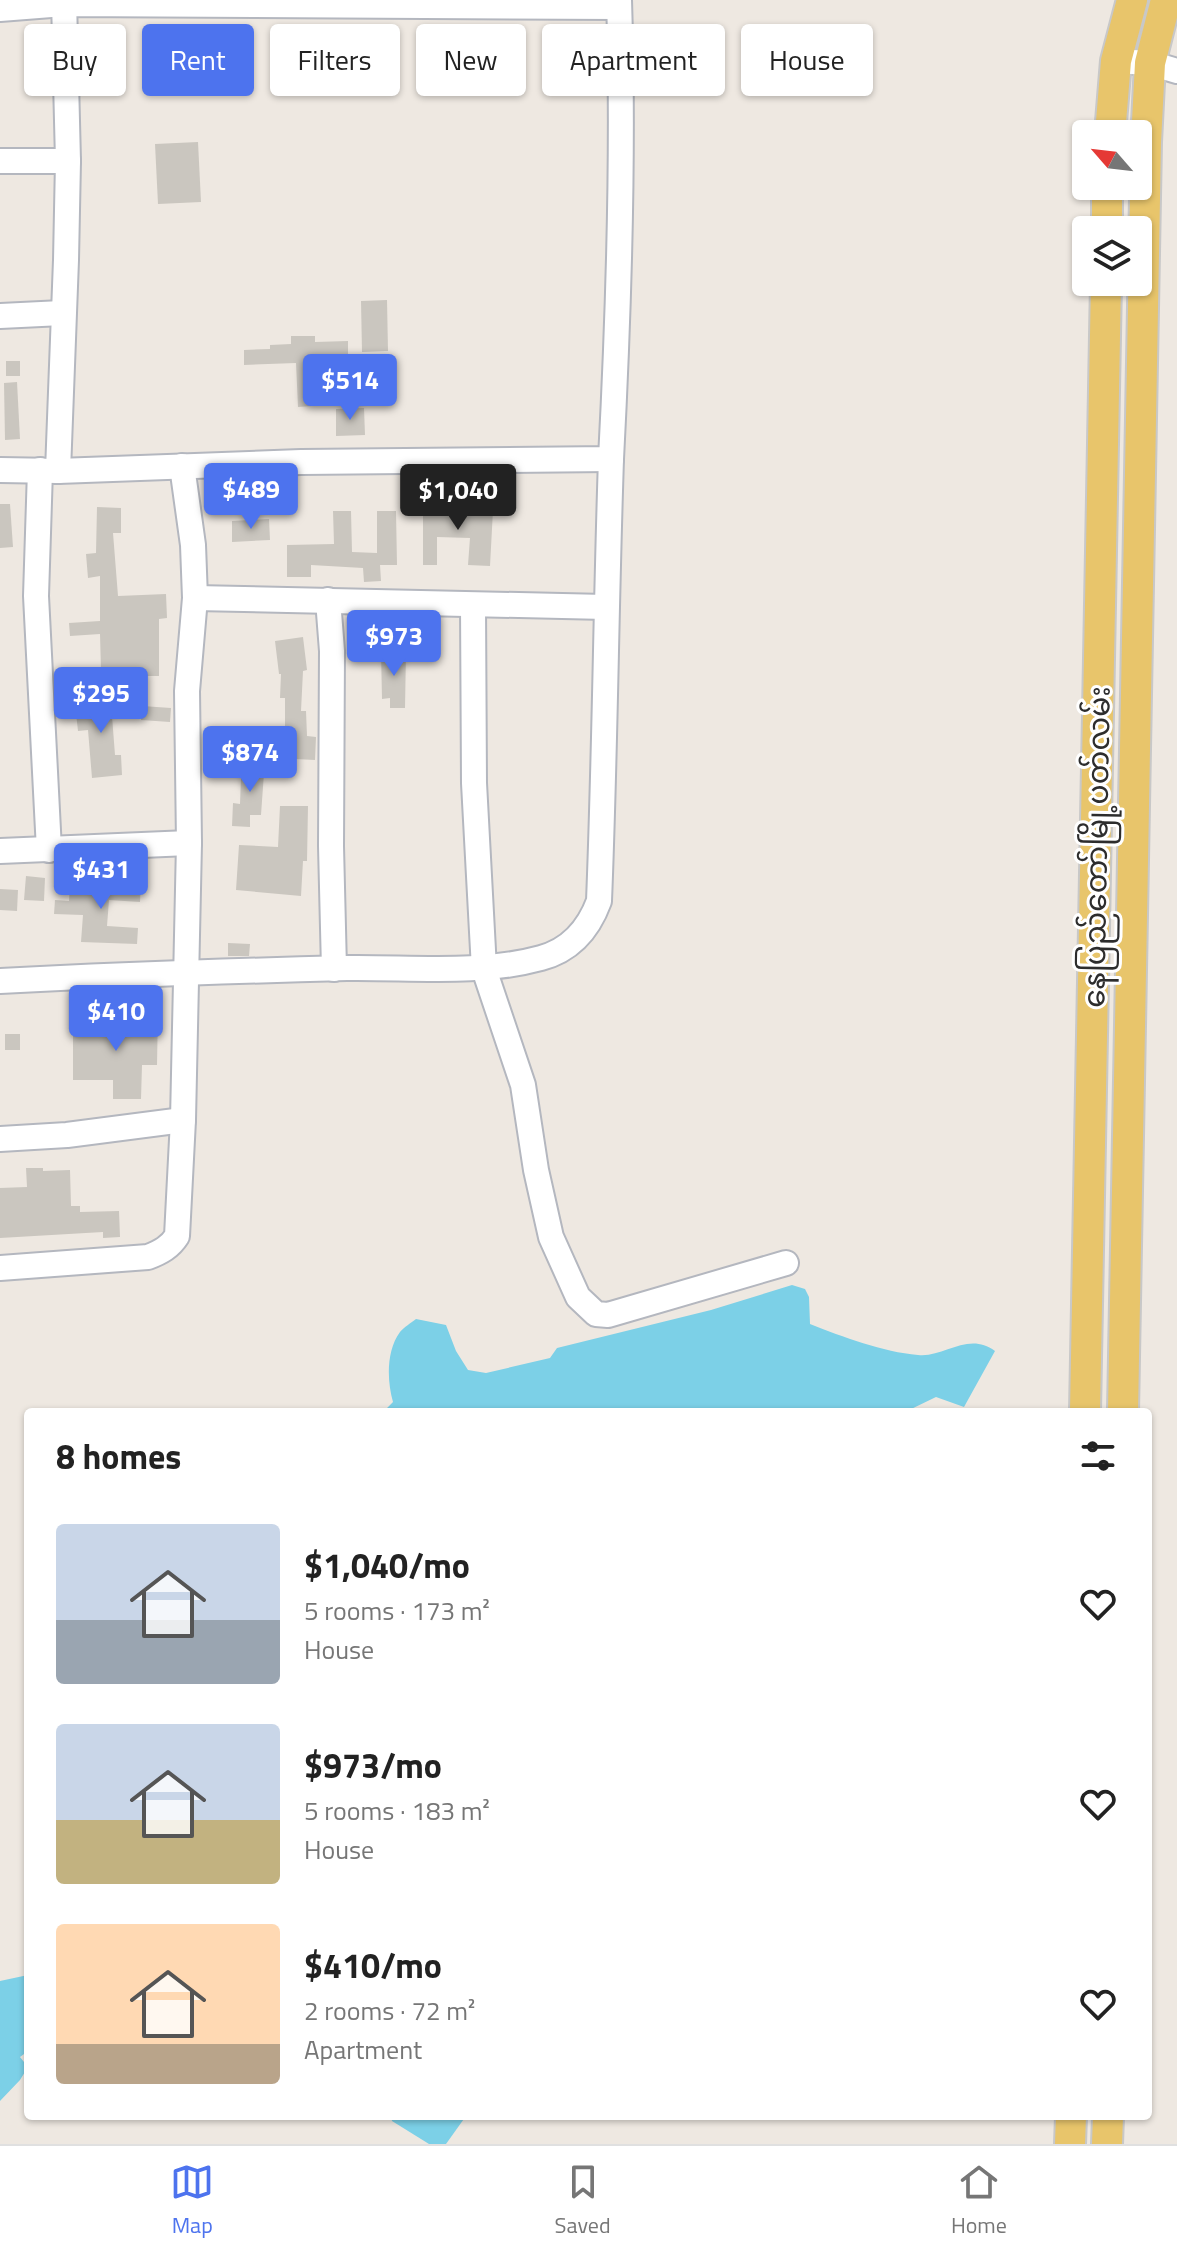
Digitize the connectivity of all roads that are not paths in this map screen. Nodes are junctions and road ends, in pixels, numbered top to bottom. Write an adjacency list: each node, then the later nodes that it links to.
1 (1132, 0): 9 (main road)
2 (1166, 0): 10 (main road)
3 (64, 2): 4 (street); 8 (street); 13 (street)
4 (206, 2): 5 (street)
5 (332, 2): 6 (street)
6 (471, 4): 7 (street)
7 (619, 4): 17 (street)
8 (0, 9)
9 (1116, 61): 10 (street); 11 (main road)
10 (1164, 67): 37 (main road)
11 (1111, 120)
12 (0, 161): 13 (street)
13 (68, 161): 15 (street)
14 (1106, 296): 36 (main road, နေပြည်တော်မြို့ပတ်လမ်း)
15 (62, 313): 16 (street); 20 (street)
16 (0, 316)
17 (611, 459): 18 (street); 24 (street)
18 (182, 466): 20 (street); 21 (street)
19 (0, 470): 20 (street)
20 (49, 470): 26 (street)
21 (195, 598): 22 (street); 25 (street)
22 (328, 600): 23 (street); 28 (street)
23 (473, 606): 24 (street); 29 (street)
24 (606, 607): 29 (street)
25 (189, 843): 26 (street); 30 (street)
26 (49, 850): 27 (street)
27 (0, 851)
28 (334, 969): 29 (street); 30 (street)
29 (484, 969): 34 (street)
30 (186, 973): 31 (street); 32 (street)
31 (0, 981)
32 (183, 1120): 33 (street); 35 (street)
33 (0, 1139)
34 (786, 1263)
35 (0, 1268)
36 (1085, 1408)
37 (1123, 1408)
38 (1071, 2120): 40 (main road)
39 (1108, 2120): 41 (main road)
40 (1070, 2144)
41 (1107, 2144)

